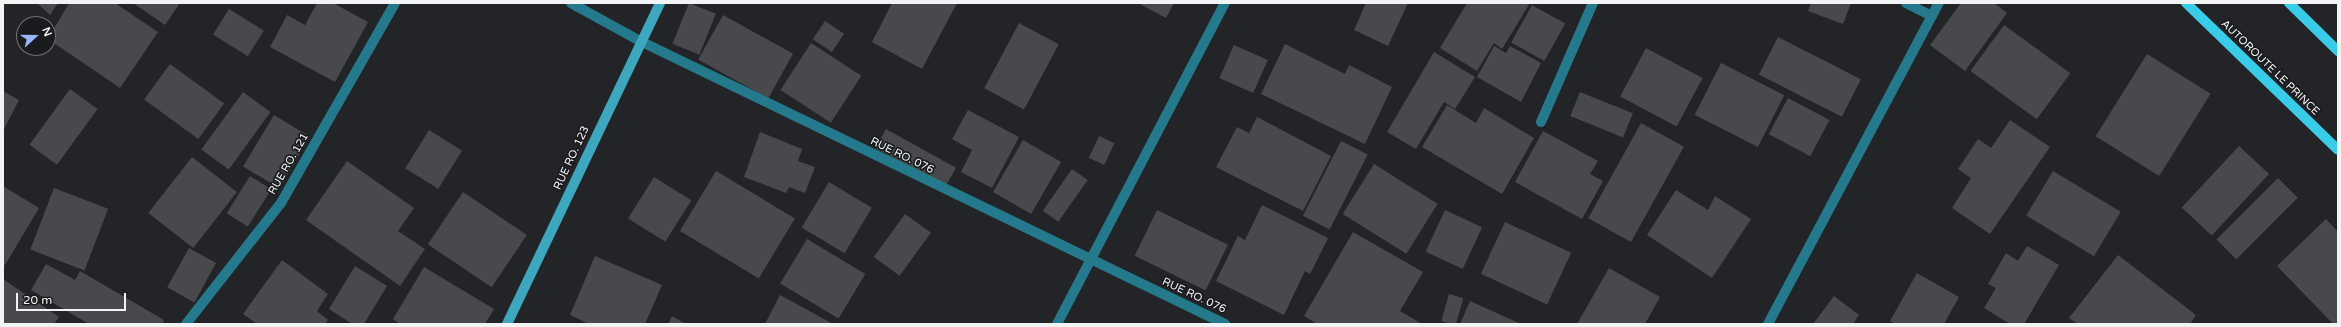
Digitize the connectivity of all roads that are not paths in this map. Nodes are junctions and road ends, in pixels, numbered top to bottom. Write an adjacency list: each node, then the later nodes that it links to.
1 (395, 3): 16 (street, RUE RO. 121)
2 (571, 3): 11 (street, RUE RO. 076)
3 (660, 3): 11 (street, RUE RO. 123)
4 (1225, 3): 15 (street)
5 (1593, 3): 13 (street)
6 (1906, 3): 10 (street)
7 (1939, 3): 10 (street)
8 (2186, 3): 14 (main road, AUTOROUTE LE PRINCE)
9 (2289, 3): 12 (main road)
10 (1932, 16): 20 (street)
11 (640, 41): 15 (street, RUE RO. 076); 17 (street, RUE RO. 123)
12 (2338, 51)
13 (1541, 122)
14 (2338, 150)
15 (1089, 261): 18 (street); 19 (street, RUE RO. 076)
16 (186, 324)
17 (507, 324)
18 (1057, 324)
19 (1225, 324)
20 (1768, 324)

